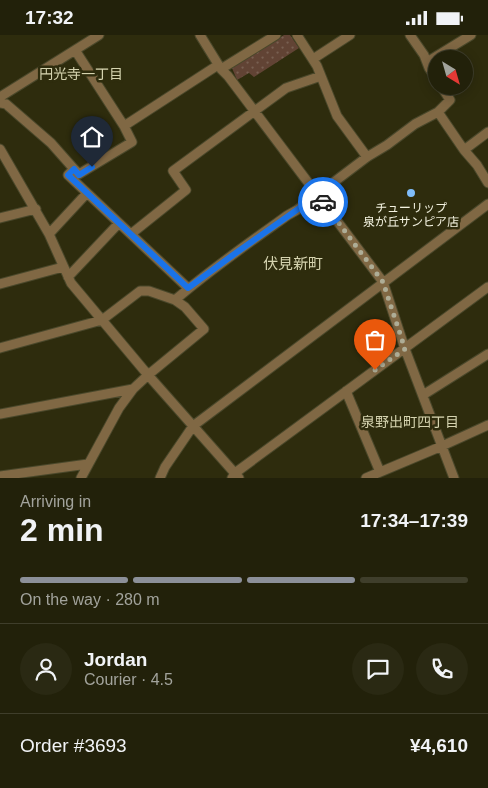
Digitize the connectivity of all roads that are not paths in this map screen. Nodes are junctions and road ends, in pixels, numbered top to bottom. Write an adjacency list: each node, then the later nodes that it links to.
1 (99, 35): 8 (street)
2 (200, 35): 11 (street)
3 (276, 35): 11 (street)
4 (297, 35): 9 (street)
5 (350, 35): 9 (street)
6 (410, 35): 10 (street)
7 (471, 35): 10 (street)
8 (75, 50): 14 (street); 18 (street)
9 (313, 59): 12 (street)
10 (427, 62)
11 (219, 67): 16 (street); 18 (street)
12 (321, 76): 16 (street); 22 (street)
13 (447, 95): 17 (street)
14 (0, 97)
15 (0, 103): 23 (street)
16 (254, 111): 26 (street); 32 (street)
17 (438, 112): 21 (street); 22 (street)
18 (124, 126): 23 (street)
19 (488, 132): 21 (street)
20 (0, 149): 28 (street)
21 (464, 150): 24 (street)
22 (367, 157): 26 (street)
23 (74, 169): 25 (street)
24 (488, 183)
25 (87, 193): 30 (street); 31 (street)
26 (318, 195): 35 (street); 38 (street)
27 (488, 204): 35 (street)
28 (36, 209): 29 (street); 31 (street)
29 (0, 218)
30 (118, 223): 32 (street); 34 (street)
31 (49, 234): 33 (street)
32 (130, 234): 38 (street)
33 (63, 267): 34 (street); 36 (street)
34 (68, 277): 40 (street)
35 (383, 282): 42 (street); 50 (street)
36 (0, 284)
37 (488, 287): 42 (street)
38 (188, 288): 39 (street)
39 (175, 300): 40 (street); 44 (street)
40 (102, 320): 41 (street); 44 (street)
41 (0, 348)
42 (405, 349): 46 (street); 47 (street)
43 (488, 354): 47 (street)
44 (148, 375): 45 (street); 50 (street)
45 (133, 389): 48 (street); 52 (street)
46 (346, 391): 53 (street); 55 (street)
47 (423, 395): 51 (street)
48 (0, 414)
49 (488, 425): 51 (street)
50 (193, 426): 55 (street); 57 (street)
51 (442, 446): 53 (street); 59 (street)
52 (88, 463): 54 (street); 56 (street)
53 (380, 472): 58 (street)
54 (0, 476)
55 (236, 476)
56 (81, 478)
57 (160, 478)
58 (366, 478)
59 (454, 478)

